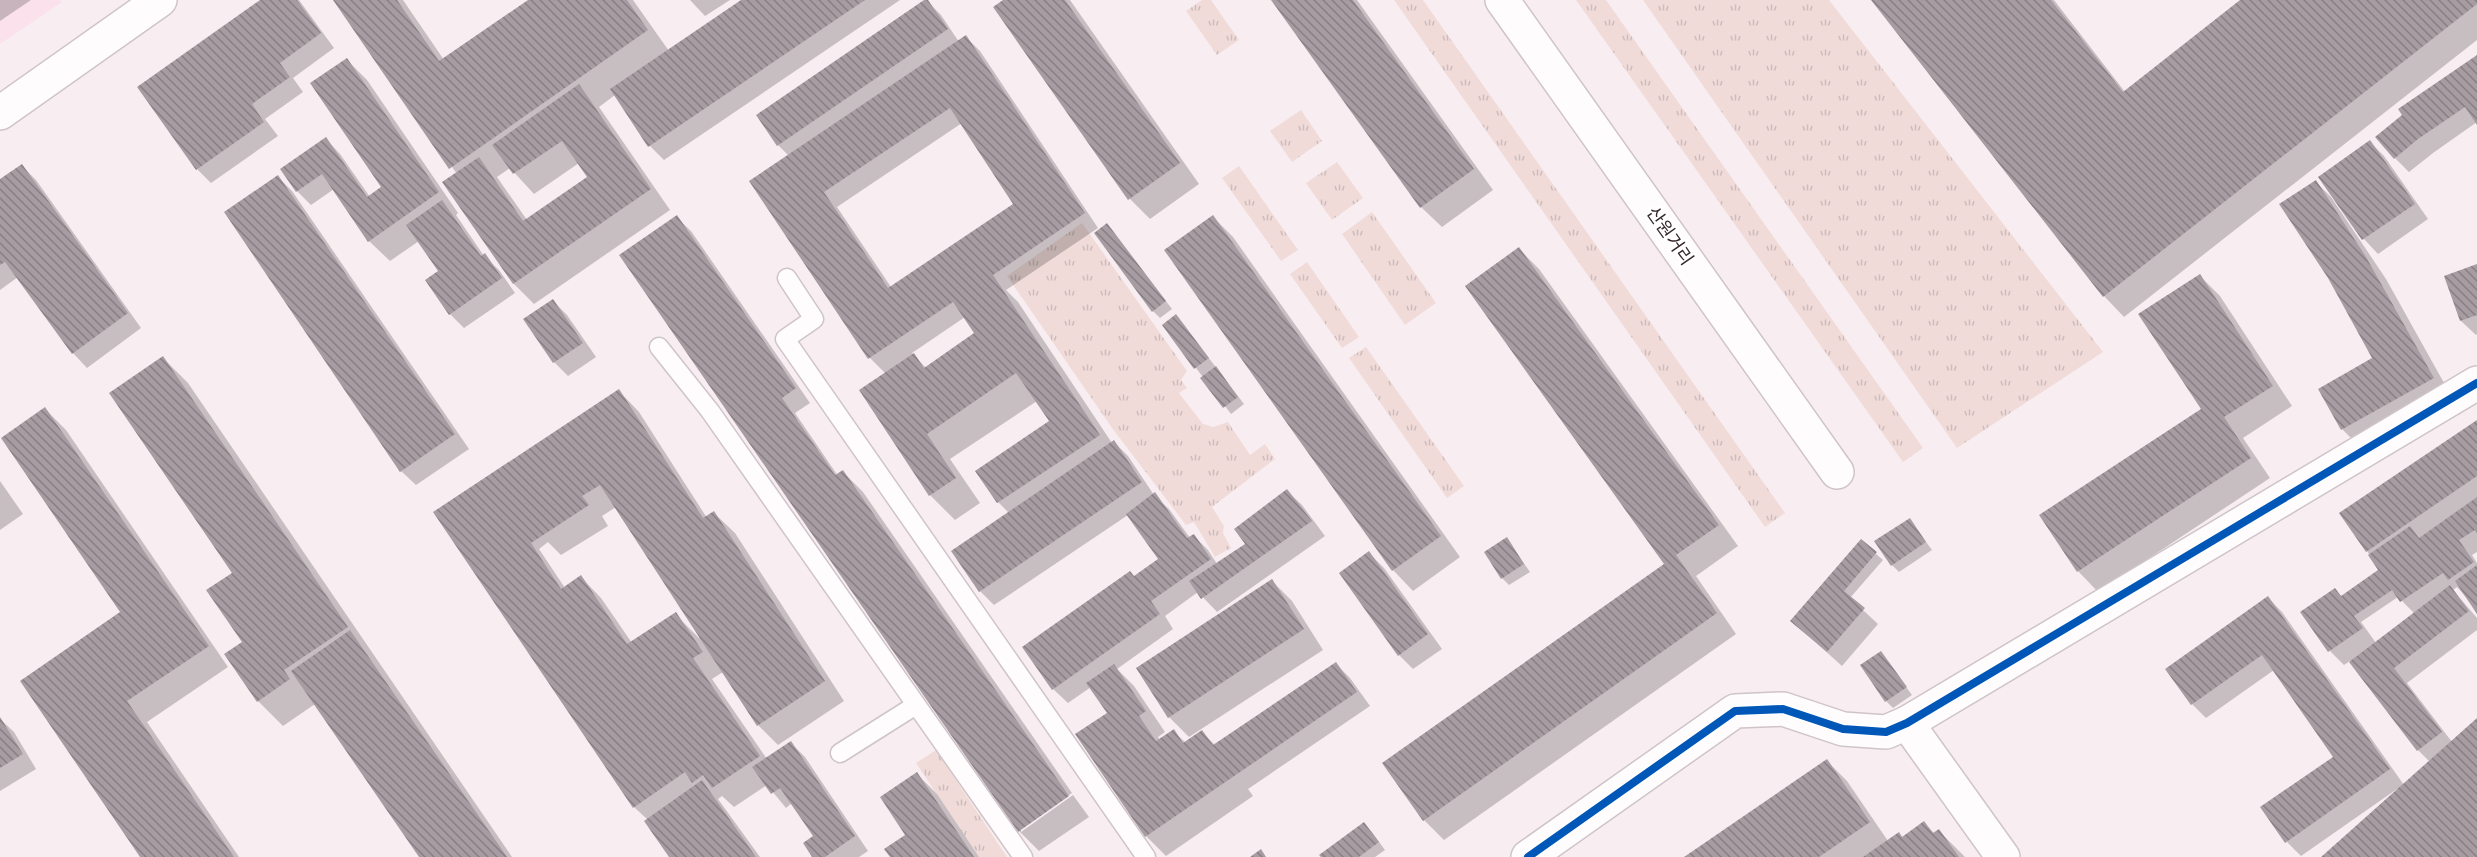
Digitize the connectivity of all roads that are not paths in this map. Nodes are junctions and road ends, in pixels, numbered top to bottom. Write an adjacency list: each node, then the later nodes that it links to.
1 (160, 0): 3 (street)
2 (1502, 0): 7 (street, 산원거리)
3 (0, 113)
4 (787, 278): 12 (lane)
5 (659, 347): 8 (lane)
6 (2477, 383): 9 (street)
7 (1837, 472)
8 (916, 705): 10 (lane); 11 (lane)
9 (1907, 723): 13 (street); 14 (street)
10 (840, 753)
11 (1023, 857)
12 (1146, 857)
13 (1527, 857)
14 (2003, 857)

